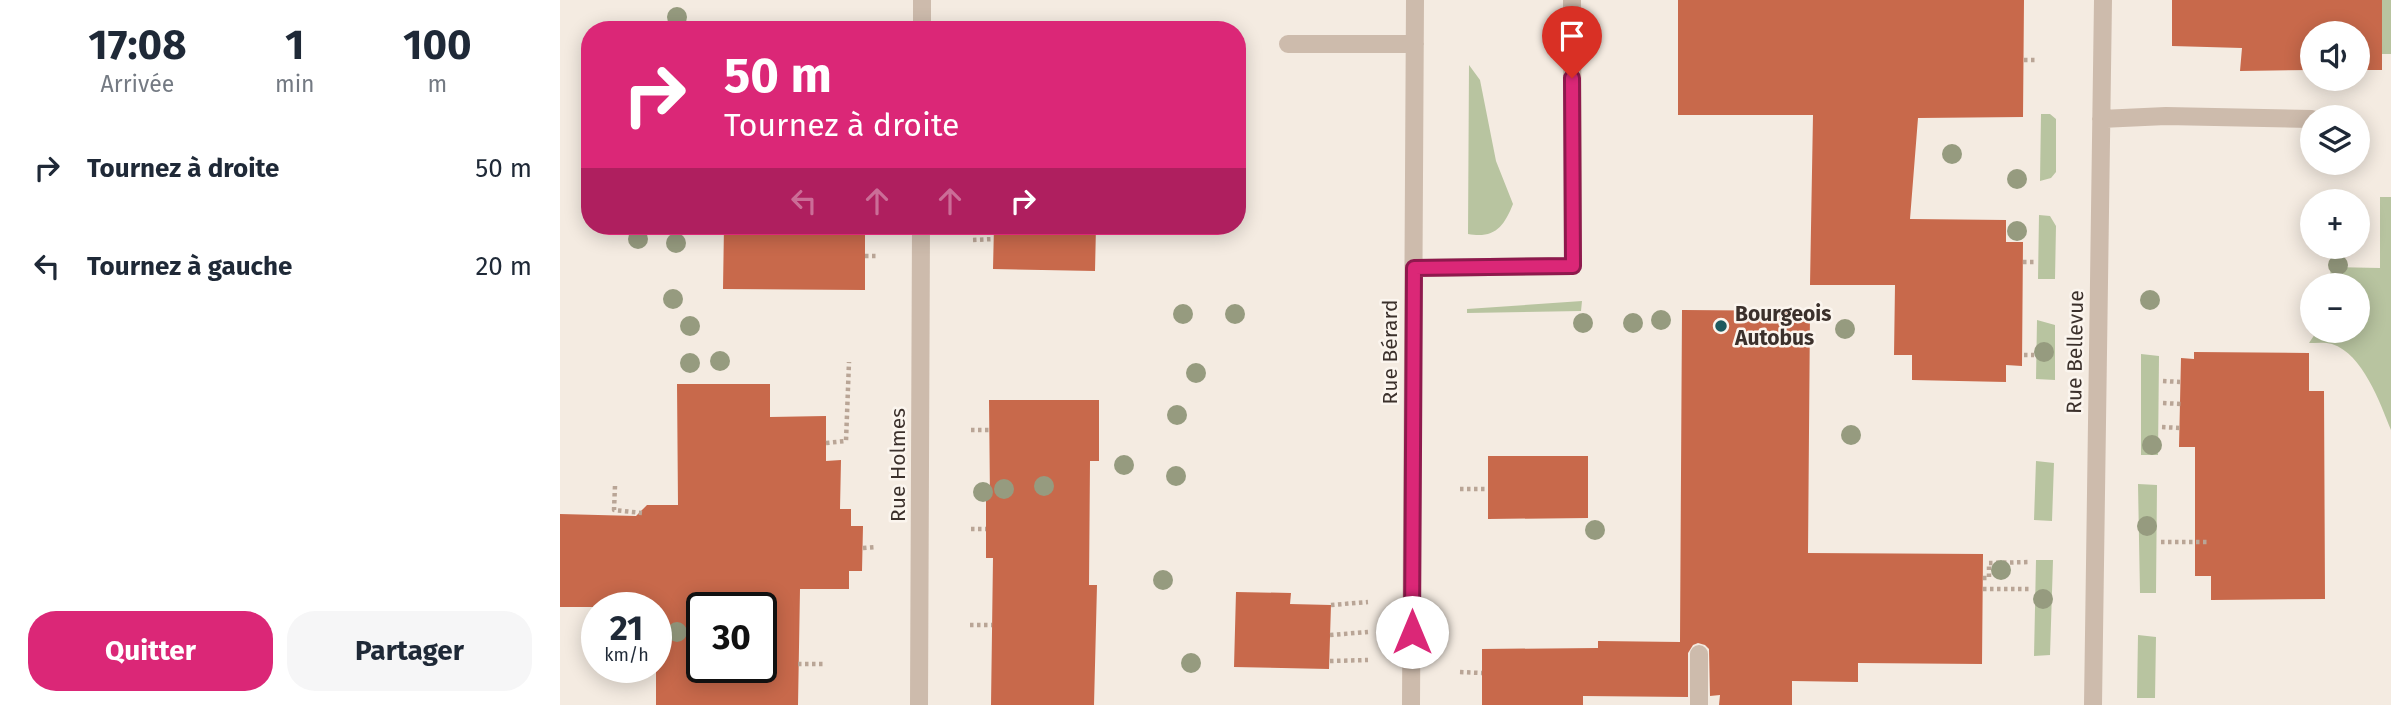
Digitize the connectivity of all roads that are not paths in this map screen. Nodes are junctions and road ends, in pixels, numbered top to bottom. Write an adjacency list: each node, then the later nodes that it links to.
1 (922, 0): 5 (street)
2 (1415, 0): 7 (street, Rue Bérard)
3 (1572, 0): 11 (street)
4 (2103, 0): 9 (street, Rue Bellevue)
5 (922, 21)
6 (1287, 44): 7 (street)
7 (1415, 44): 11 (street, Rue Bérard)
8 (2300, 118): 9 (street)
9 (2101, 119): 16 (street, Rue Bellevue)
10 (921, 235): 13 (street, Rue Holmes)
11 (1414, 268): 14 (street, Rue Bérard)
12 (1699, 654): 15 (street)
13 (919, 705)
14 (1411, 705)
15 (1699, 705)
16 (2093, 705)

